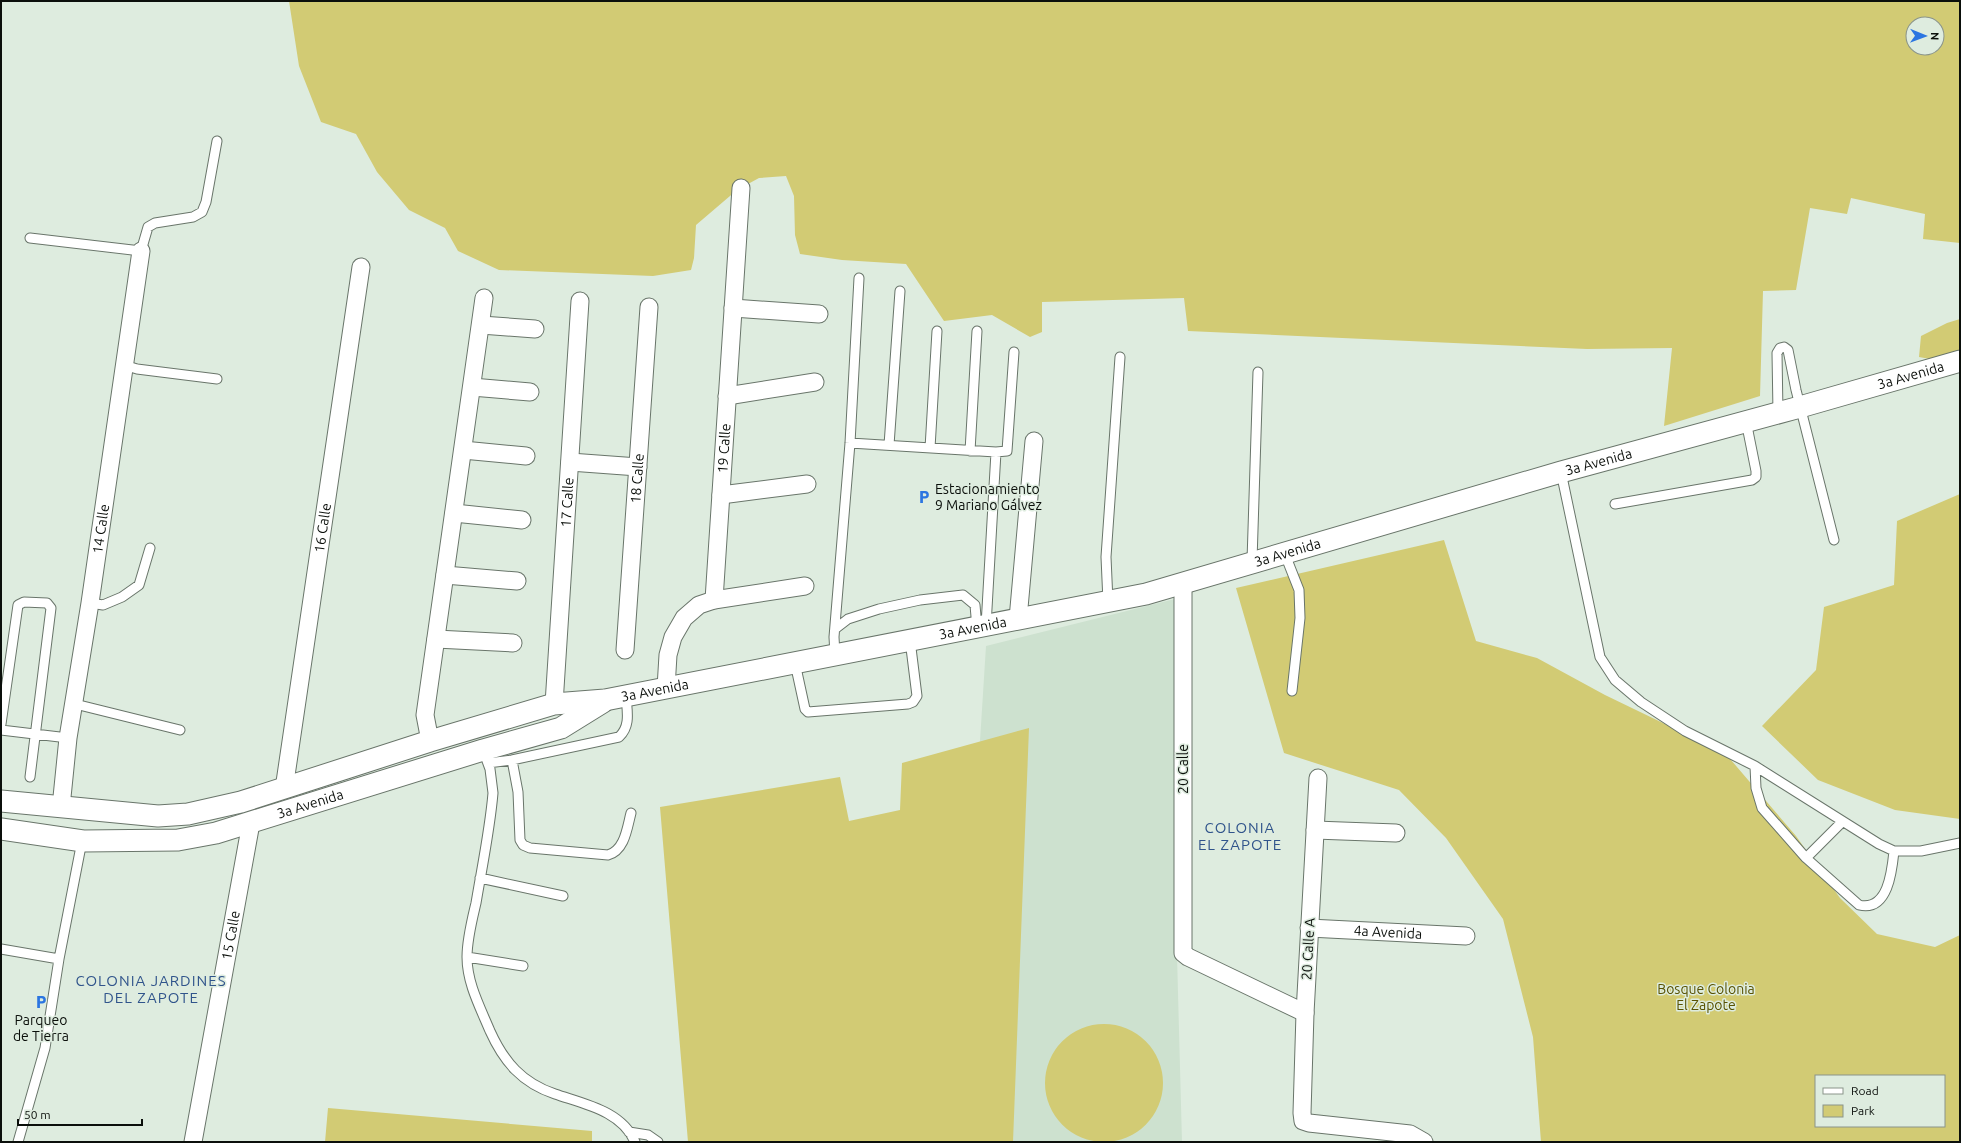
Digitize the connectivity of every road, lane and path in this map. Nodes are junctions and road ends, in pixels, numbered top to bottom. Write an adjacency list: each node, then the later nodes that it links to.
1 (217, 141): 4 (lane)
2 (742, 188): 11 (street, 19 Calle)
3 (30, 238): 4 (lane)
4 (141, 251): 20 (street, 14 Calle)
5 (361, 267): 83 (street, 16 Calle)
6 (859, 278): 31 (lane)
7 (900, 291): 32 (lane)
8 (484, 298): 13 (street)
9 (580, 301): 38 (street, 17 Calle)
10 (649, 307): 39 (street, 18 Calle)
11 (733, 308): 12 (street); 26 (street, 19 Calle)
12 (819, 314)
13 (481, 325): 14 (street); 24 (street)
14 (535, 329)
15 (937, 331): 33 (lane)
16 (977, 331): 35 (lane)
17 (1014, 352): 36 (lane)
18 (1120, 357): 55 (lane)
19 (1960, 360): 27 (street, 3a Avenida)
20 (124, 365): 22 (lane); 56 (street, 14 Calle)
21 (1258, 372): 49 (lane)
22 (217, 379)
23 (815, 382): 26 (street)
24 (472, 388): 25 (street); 34 (street)
25 (530, 392)
26 (727, 396): 42 (street, 19 Calle)
27 (1800, 407): 28 (street, 3a Avenida); 28 (lane); 46 (lane)
28 (1778, 413): 29 (street, 3a Avenida)
29 (1746, 421): 40 (street, 3a Avenida); 43 (lane)
30 (1034, 441): 57 (street)
31 (850, 443): 32 (lane); 59 (lane)
32 (889, 446): 33 (lane)
33 (930, 448): 35 (lane)
34 (463, 450): 37 (street); 44 (street)
35 (970, 451): 36 (lane)
36 (996, 452): 58 (lane)
37 (526, 456)
38 (570, 462): 39 (street); 71 (street, 17 Calle)
39 (638, 467): 63 (street, 18 Calle)
40 (1561, 472): 48 (street, 3a Avenida); 80 (lane)
41 (807, 484): 42 (street)
42 (721, 495): 54 (street, 19 Calle)
43 (1614, 504)
44 (454, 513): 45 (street); 50 (street)
45 (522, 520)
46 (1834, 540)
47 (150, 548): 56 (lane)
48 (1284, 552): 49 (street, 3a Avenida); 67 (lane)
49 (1252, 561): 52 (street, 3a Avenida)
50 (445, 575): 51 (street); 60 (street)
51 (517, 581)
52 (1183, 584): 55 (street, 3a Avenida); 105 (street, 20 Calle)
53 (805, 586): 54 (street)
54 (714, 600): 66 (street)
55 (1108, 602): 57 (street, 3a Avenida)
56 (90, 603): 70 (street, 14 Calle)
57 (1018, 619): 58 (street, 3a Avenida)
58 (981, 627): 59 (lane); 61 (street, 3a Avenida)
59 (835, 629): 64 (lane)
60 (436, 639): 62 (street); 77 (street)
61 (910, 640): 64 (street, 3a Avenida); 65 (lane)
62 (513, 643)
63 (625, 650)
64 (835, 654): 65 (street, 3a Avenida)
65 (795, 663): 66 (street, 3a Avenida)
66 (666, 688): 68 (street, 3a Avenida)
67 (1292, 691)
68 (626, 696): 69 (street, 3a Avenida); 79 (lane)
69 (605, 700): 71 (street, 3a Avenida); 78 (street, 3a Avenida)
70 (75, 704): 74 (lane); 76 (street, 14 Calle)
71 (554, 704): 77 (street, 3a Avenida)
72 (1, 724): 75 (lane)
73 (1, 730): 75 (lane)
74 (180, 730)
75 (36, 734): 76 (lane); 81 (lane)
76 (68, 738): 85 (street, 14 Calle)
77 (430, 741): 83 (street, 3a Avenida)
78 (485, 756): 79 (lane); 89 (street, 3a Avenida); 97 (lane)
79 (512, 760): 86 (lane)
80 (1755, 766): 88 (lane); 96 (lane)
81 (30, 777)
82 (1318, 778): 91 (street, 20 Calle A)
83 (284, 789): 85 (street, 3a Avenida)
84 (1, 800): 85 (street, 3a Avenida)
85 (61, 807): 87 (street)
86 (632, 813)
87 (1, 818)
88 (1842, 822): 95 (lane); 96 (lane)
89 (251, 823): 93 (street, 3a Avenida); 109 (street, 15 Calle)
90 (1, 829): 93 (street, 3a Avenida)
91 (1315, 830): 92 (street); 99 (street, 20 Calle A)
92 (1396, 833)
93 (82, 841): 103 (lane)
94 (1960, 843): 95 (lane)
95 (1894, 851): 96 (lane)
96 (1806, 858)
97 (480, 878): 98 (lane); 102 (lane)
98 (563, 896)
99 (1309, 928): 100 (street, 4a Avenida); 105 (street, 20 Calle A)
100 (1466, 936)
101 (1, 949): 103 (lane)
102 (467, 957): 104 (lane); 106 (lane)
103 (59, 959): 108 (lane)
104 (523, 966)
105 (1305, 1013): 107 (street, 20 Calle A)
106 (629, 1132): 110 (lane); 111 (lane)
107 (1424, 1141)
108 (18, 1142)
109 (193, 1142)
110 (635, 1142)
111 (658, 1142)

